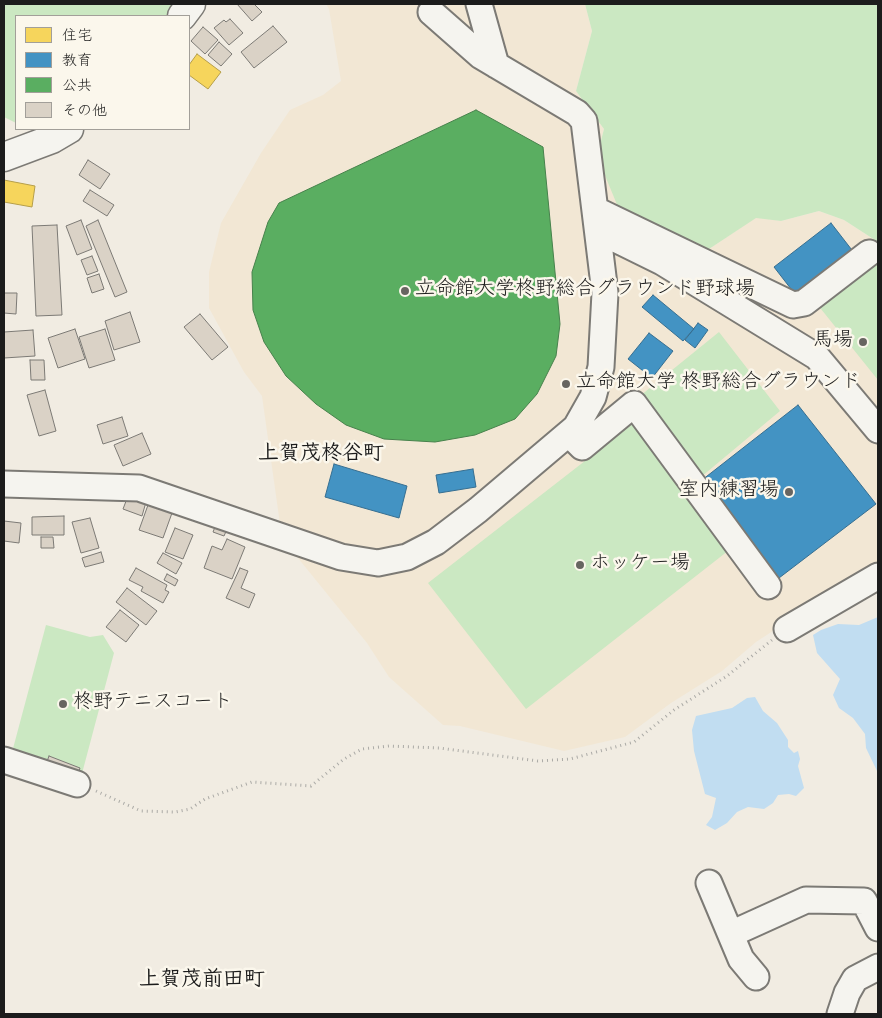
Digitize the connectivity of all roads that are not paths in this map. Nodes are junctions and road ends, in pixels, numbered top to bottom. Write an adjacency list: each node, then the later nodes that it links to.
1 (191, 4): 4 (main road)
2 (479, 4): 5 (street)
3 (431, 12): 5 (street)
4 (183, 15)
5 (496, 65): 8 (street)
6 (67, 130): 7 (main road)
7 (4, 157)
8 (597, 220): 9 (street); 10 (street); 11 (street)
9 (869, 252)
10 (878, 430)
11 (569, 434): 12 (street); 14 (street)
12 (4, 484)
13 (878, 576): 15 (street)
14 (768, 586)
15 (787, 629)
16 (4, 760): 17 (street)
17 (77, 784)
18 (709, 883): 20 (street)
19 (878, 928): 20 (street)
20 (731, 934): 22 (street)
21 (878, 967): 23 (street)
22 (756, 976)
23 (847, 1013)

